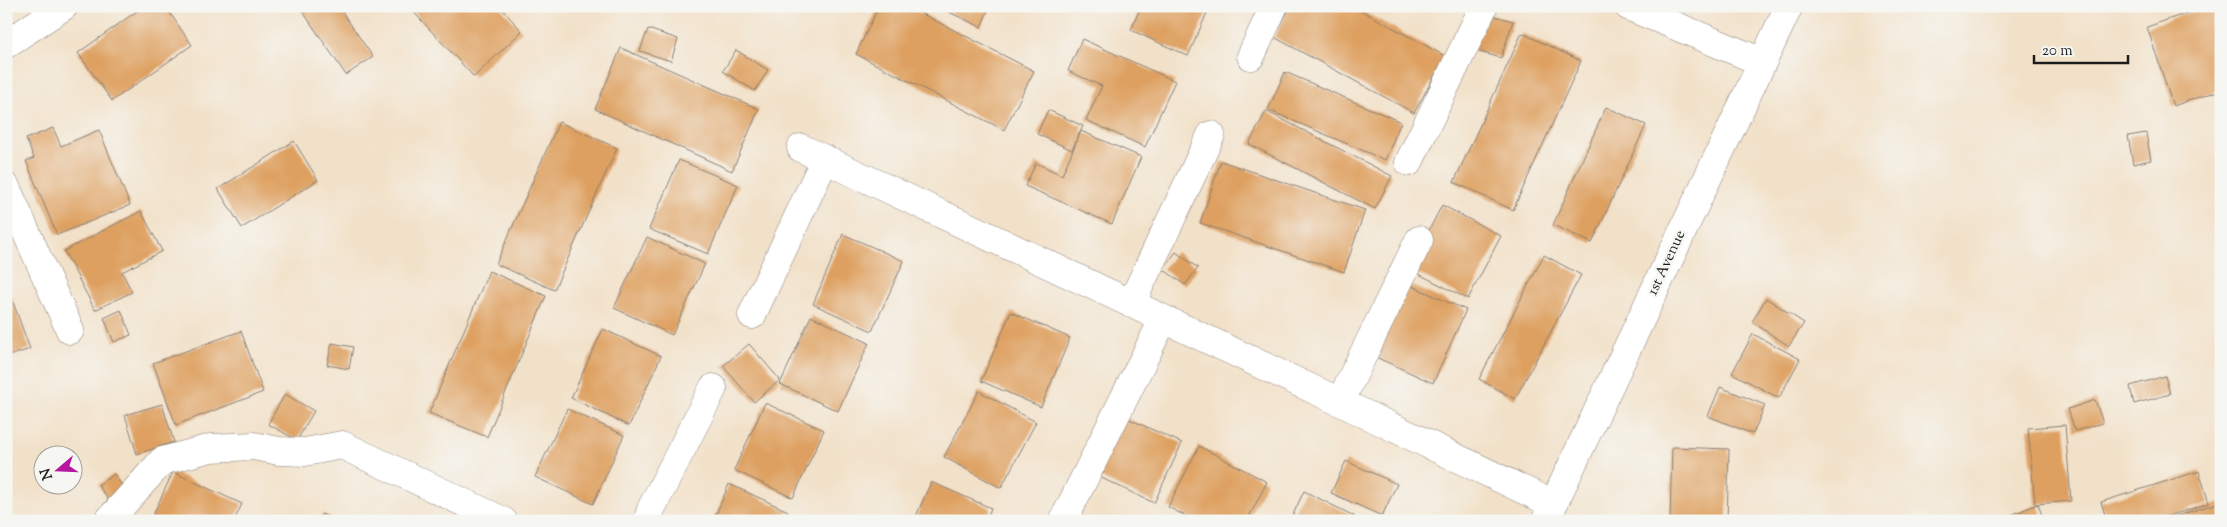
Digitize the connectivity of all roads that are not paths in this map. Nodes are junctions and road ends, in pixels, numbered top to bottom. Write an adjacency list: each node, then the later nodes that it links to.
1 (64, 6): 6 (street)
2 (1274, 6): 7 (street)
3 (1484, 6): 10 (street)
4 (1628, 6): 8 (street)
5 (1790, 6): 8 (street, 1st Avenue)
6 (6, 44)
7 (1251, 56)
8 (1762, 62): 19 (street, 1st Avenue)
9 (1211, 134): 13 (street)
10 (1409, 162)
11 (6, 187): 16 (street)
12 (1418, 240): 18 (street)
13 (1131, 304): 14 (street); 15 (street)
14 (752, 315)
15 (1163, 320): 18 (street); 20 (street)
16 (70, 330)
17 (713, 388): 23 (street)
18 (1340, 402): 19 (street)
19 (1549, 513)
20 (1064, 518)
21 (108, 521): 22 (street)
22 (503, 521)
23 (648, 521)

